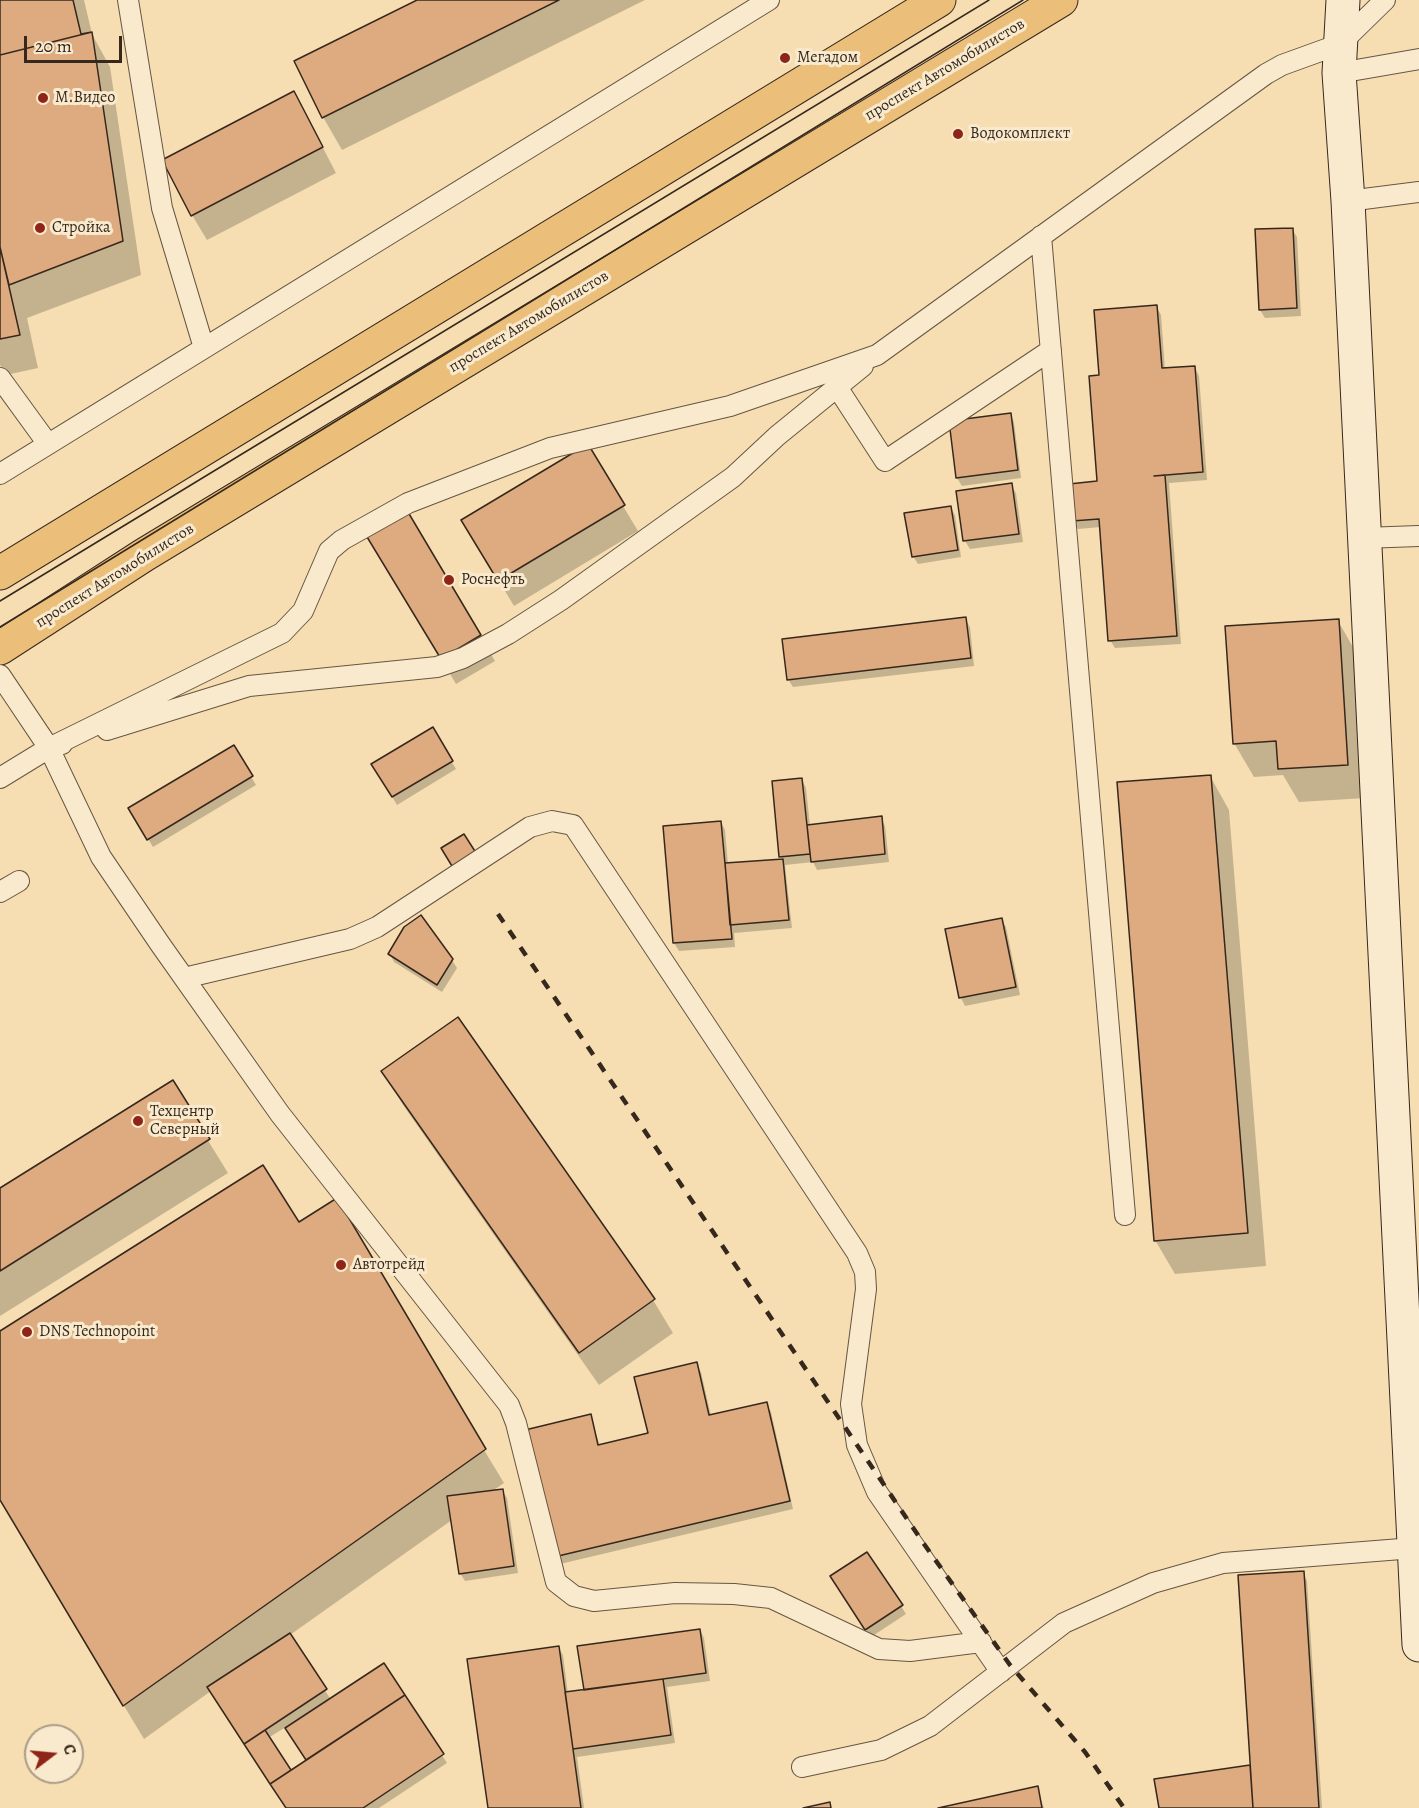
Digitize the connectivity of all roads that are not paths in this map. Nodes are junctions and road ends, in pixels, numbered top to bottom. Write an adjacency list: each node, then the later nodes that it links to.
1 (128, 0): 12 (lane)
2 (769, 0): 12 (lane)
3 (939, 0): 21 (main road)
4 (1061, 0): 22 (main road, проспект Автомобилистов)
5 (1343, 0): 7 (street)
6 (1385, 0): 7 (lane)
7 (1339, 58): 8 (lane); 10 (street); 11 (lane)
8 (1419, 59)
9 (1419, 192): 10 (lane)
10 (1348, 201): 20 (street)
11 (1041, 236): 13 (lane); 14 (lane)
12 (204, 348): 17 (lane)
13 (1051, 350): 16 (lane); 29 (lane)
14 (877, 355): 16 (lane); 24 (lane)
15 (0, 378): 17 (lane)
16 (837, 387): 24 (lane)
17 (48, 444): 18 (lane)
18 (0, 474)
19 (1419, 536): 20 (lane)
20 (1363, 538): 30 (street)
21 (0, 573)
22 (0, 648)
23 (0, 675): 24 (lane)
24 (49, 747): 25 (lane); 28 (lane)
25 (0, 778)
26 (19, 881): 27 (lane)
27 (0, 892)
28 (184, 978): 31 (lane); 31 (lane)
29 (1125, 1215)
30 (1414, 1548): 32 (street); 33 (lane)
31 (981, 1642): 33 (lane)
32 (1419, 1645)
33 (1001, 1672): 34 (lane)
34 (802, 1767)

